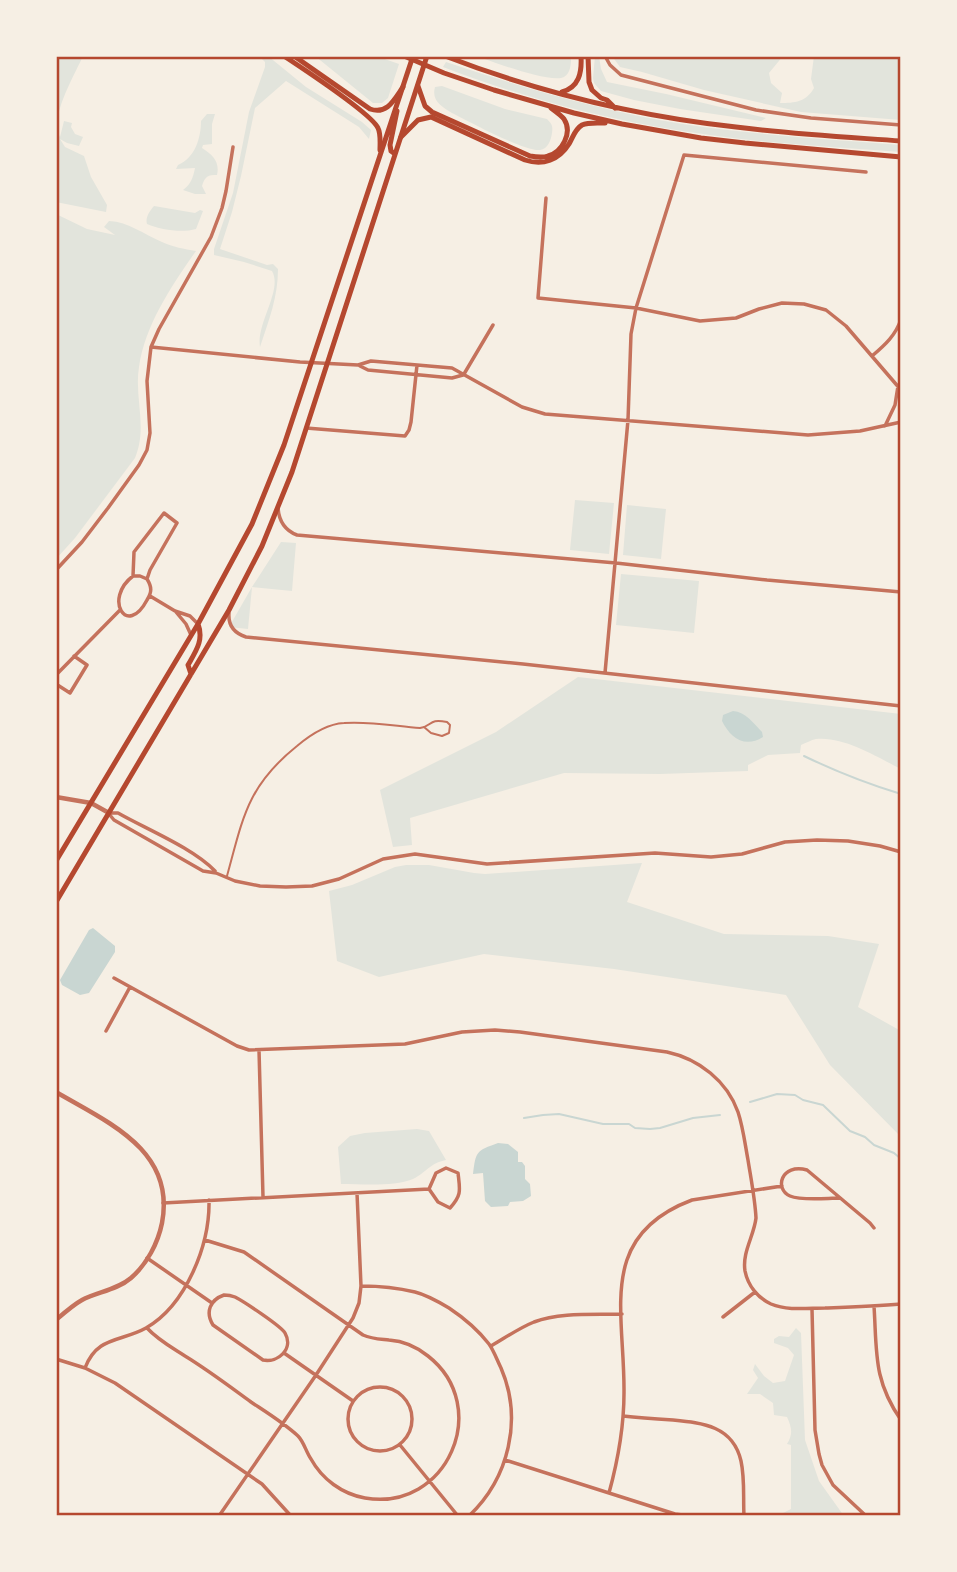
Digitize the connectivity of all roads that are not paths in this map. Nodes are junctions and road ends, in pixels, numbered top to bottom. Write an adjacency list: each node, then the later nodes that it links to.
1 (284, 56): 20 (main road)
2 (294, 56): 11 (main road)
3 (404, 56): 13 (main road)
4 (412, 56): 11 (main road)
5 (428, 56): 10 (main road)
6 (581, 56): 12 (main road)
7 (588, 56): 14 (main road)
8 (605, 56): 16 (street)
9 (448, 57): 12 (main road)
10 (418, 86): 13 (main road); 17 (main road)
11 (403, 88): 20 (main road); 21 (main road)
12 (558, 93): 14 (main road)
13 (548, 106): 15 (main road)
14 (615, 108): 18 (main road)
15 (622, 124): 17 (main road); 22 (main road)
16 (901, 125)
17 (401, 137): 21 (main road)
18 (901, 141)
19 (233, 148): 28 (street)
20 (380, 150): 30 (main road)
21 (396, 154): 31 (main road)
22 (901, 156)
23 (866, 172): 25 (street)
24 (546, 198): 25 (street)
25 (636, 308): 29 (street); 37 (street)
26 (901, 319): 29 (street)
27 (493, 326): 35 (street)
28 (151, 347): 30 (street); 43 (street)
29 (872, 356): 36 (street)
30 (311, 362): 31 (street); 51 (main road)
31 (328, 362): 32 (street); 40 (main road)
32 (358, 365): 33 (street); 34 (street)
33 (417, 365): 34 (street); 35 (street)
34 (416, 374): 35 (street); 40 (street)
35 (464, 374): 37 (street)
36 (899, 388): 39 (street)
37 (628, 420): 39 (street); 42 (street)
38 (901, 422): 39 (street)
39 (885, 426)
40 (306, 428): 41 (main road)
41 (278, 507): 42 (street); 49 (main road)
42 (616, 563): 46 (street); 54 (street)
43 (56, 570)
44 (133, 576): 45 (street); 45 (street); 48 (street)
45 (147, 579): 47 (street)
46 (901, 592)
47 (149, 596): 48 (street); 50 (street)
48 (120, 610): 53 (street)
49 (229, 610): 54 (street); 55 (main road)
50 (174, 611): 51 (street); 52 (street)
51 (198, 624): 52 (main road); 55 (main road)
52 (191, 635): 61 (main road)
53 (74, 656): 56 (street); 57 (street)
54 (605, 673): 58 (street)
55 (191, 674): 62 (main road)
56 (56, 675)
57 (56, 684)
58 (901, 706)
59 (424, 727): 59 (lane); 66 (lane)
60 (56, 797): 61 (street)
61 (91, 803): 62 (street); 64 (main road)
62 (109, 813): 65 (street); 65 (street); 67 (main road)
63 (901, 852): 66 (street)
64 (56, 861)
65 (216, 873): 66 (street)
66 (226, 877)
67 (56, 902)
68 (114, 978): 69 (street)
69 (130, 987): 70 (street); 71 (street)
70 (106, 1031)
71 (260, 1050): 75 (street); 77 (street)
72 (56, 1092): 80 (street)
73 (782, 1186): 75 (street); 78 (street); 78 (street)
74 (429, 1189): 74 (street); 76 (street)
75 (753, 1190): 86 (street); 91 (street)
76 (357, 1193): 77 (street); 85 (street)
77 (263, 1197): 79 (street)
78 (840, 1198): 81 (street)
79 (209, 1200): 80 (street); 82 (street)
80 (163, 1203): 83 (street)
81 (874, 1228)
82 (205, 1240): 84 (street); 94 (street)
83 (147, 1258): 84 (street); 93 (street)
84 (186, 1285): 87 (street); 95 (street)
85 (361, 1286): 94 (street); 96 (street)
86 (755, 1293): 90 (street); 92 (street)
87 (212, 1303): 97 (street); 97 (street)
88 (901, 1304): 89 (street)
89 (874, 1306): 90 (street); 103 (street)
90 (812, 1308): 110 (street)
91 (622, 1314): 96 (street); 102 (street)
92 (723, 1317)
93 (56, 1320)
94 (349, 1326): 100 (street); 108 (street)
95 (147, 1328): 99 (street); 104 (street)
96 (491, 1346): 106 (street)
97 (284, 1353): 100 (street)
98 (56, 1359): 99 (street)
99 (85, 1368): 107 (street)
100 (316, 1375): 101 (street); 104 (street)
101 (354, 1401): 105 (street); 105 (street)
102 (624, 1416): 109 (street); 116 (street)
103 (901, 1420)
104 (282, 1424): 107 (street); 108 (street)
105 (400, 1445): 108 (street)
106 (505, 1460): 109 (street); 114 (street)
107 (247, 1474): 111 (street); 112 (street)
108 (430, 1481): 113 (street)
109 (609, 1493): 115 (street)
110 (864, 1514)
111 (219, 1516)
112 (291, 1516)
113 (457, 1516)
114 (469, 1516)
115 (690, 1516)
116 (744, 1516)

